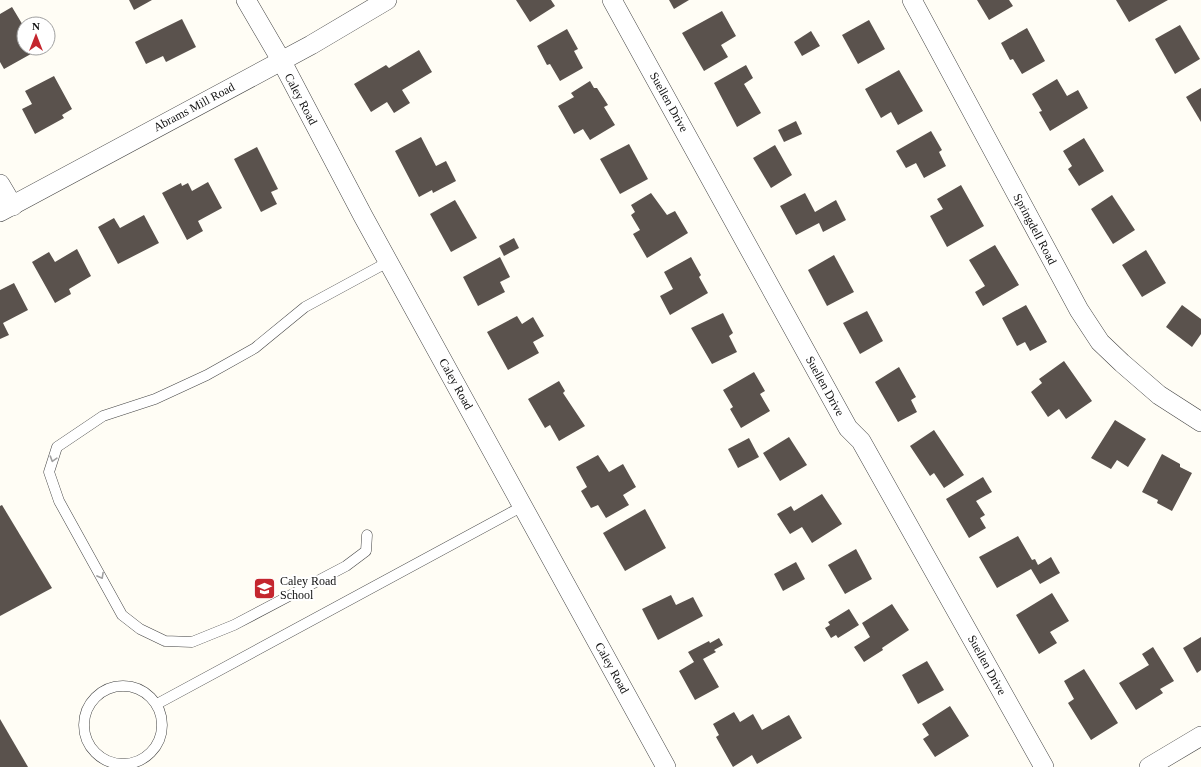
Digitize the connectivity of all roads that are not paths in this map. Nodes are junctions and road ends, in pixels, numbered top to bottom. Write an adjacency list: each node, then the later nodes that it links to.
1 (246, 0): 5 (street, Caley Road)
2 (387, 0): 5 (street, Abrams Mill Road)
3 (612, 0): 16 (street, Suellen Drive)
4 (912, 0): 9 (street, Springdell Road)
5 (281, 60): 7 (street, Abrams Mill Road); 8 (street, Caley Road)
6 (0, 184): 7 (street)
7 (6, 209)
8 (388, 262): 10 (street, Caley Road); 11 (lane, one-way to 11)
9 (1201, 422)
10 (523, 506): 12 (lane); 15 (street, Caley Road)
11 (367, 535)
12 (157, 704): 14 (lane); 14 (lane)
13 (1201, 736): 17 (street)
14 (142, 764)
15 (666, 767)
16 (1044, 767)
17 (1149, 767)

